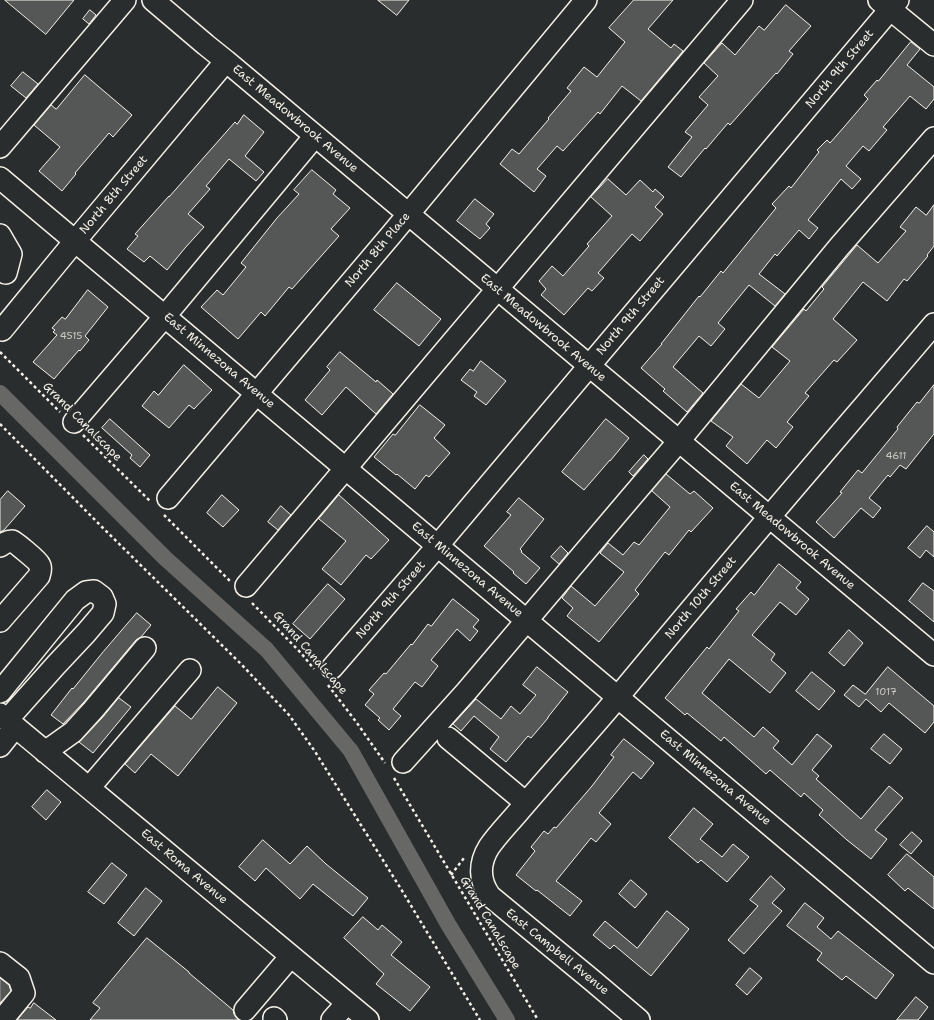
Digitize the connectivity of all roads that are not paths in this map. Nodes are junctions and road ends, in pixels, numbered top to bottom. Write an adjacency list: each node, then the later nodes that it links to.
1 (125, 0): 10 (street)
2 (153, 0): 7 (street, East Meadowbrook Avenue)
3 (586, 0): 12 (street, North 8th Place)
4 (742, 0): 16 (street)
5 (889, 3): 6 (street); 21 (street, North 9th Street)
6 (934, 45)
7 (226, 61): 8 (street, East Meadowbrook Avenue); 14 (street, North 8th Street)
8 (315, 136): 12 (street, East Meadowbrook Avenue); 18 (street)
9 (934, 138): 24 (street)
10 (0, 147)
11 (0, 178): 14 (street, East Minnezona Avenue)
12 (408, 214): 16 (street, East Meadowbrook Avenue); 22 (street, North 8th Place)
13 (0, 235): 15 (street)
14 (75, 241): 17 (street, North 8th Street); 18 (street, East Minnezona Avenue)
15 (3, 272): 17 (street)
16 (497, 289): 21 (street, East Meadowbrook Avenue); 25 (street)
17 (31, 294): 20 (street, North 8th Street)
18 (165, 316): 22 (street, East Minnezona Avenue); 23 (street)
19 (934, 324): 27 (street, North 10th Street)
20 (2, 330)
21 (589, 366): 24 (street, East Meadowbrook Avenue); 28 (street, North 9th Street)
22 (257, 393): 25 (street, East Minnezona Avenue); 26 (street, North 8th Place)
23 (71, 422)
24 (679, 441): 27 (street, East Meadowbrook Avenue); 32 (street)
25 (346, 468): 28 (street, East Minnezona Avenue); 30 (street)
26 (161, 505)
27 (770, 517): 34 (street, East Meadowbrook Avenue); 38 (street, North 10th Street)
28 (438, 545): 32 (street, East Minnezona Avenue); 36 (street, North 9th Street)
29 (0, 546): 31 (street)
30 (244, 590)
31 (4, 608)
32 (527, 620): 38 (street, East Minnezona Avenue); 43 (street)
33 (145, 648): 42 (street)
34 (934, 655)
35 (190, 670): 44 (street)
36 (324, 674)
37 (0, 692): 39 (street)
38 (618, 696): 45 (street, North 10th Street); 49 (street, East Minnezona Avenue)
39 (8, 720): 41 (street); 42 (street, East Roma Avenue)
40 (448, 738): 45 (street)
41 (0, 746)
42 (45, 752): 44 (street, East Roma Avenue)
43 (394, 768)
44 (89, 788): 47 (street, East Roma Avenue)
45 (526, 803): 46 (street, North 10th Street)
46 (482, 878): 55 (street, East Campbell Avenue)
47 (291, 956): 50 (street, East Roma Avenue); 51 (street)
48 (0, 963): 52 (street)
49 (934, 963)
50 (347, 1003): 53 (street); 54 (street, East Roma Avenue)
51 (245, 1010)
52 (2, 1020)
53 (332, 1020)
54 (368, 1020)
55 (639, 1020)

